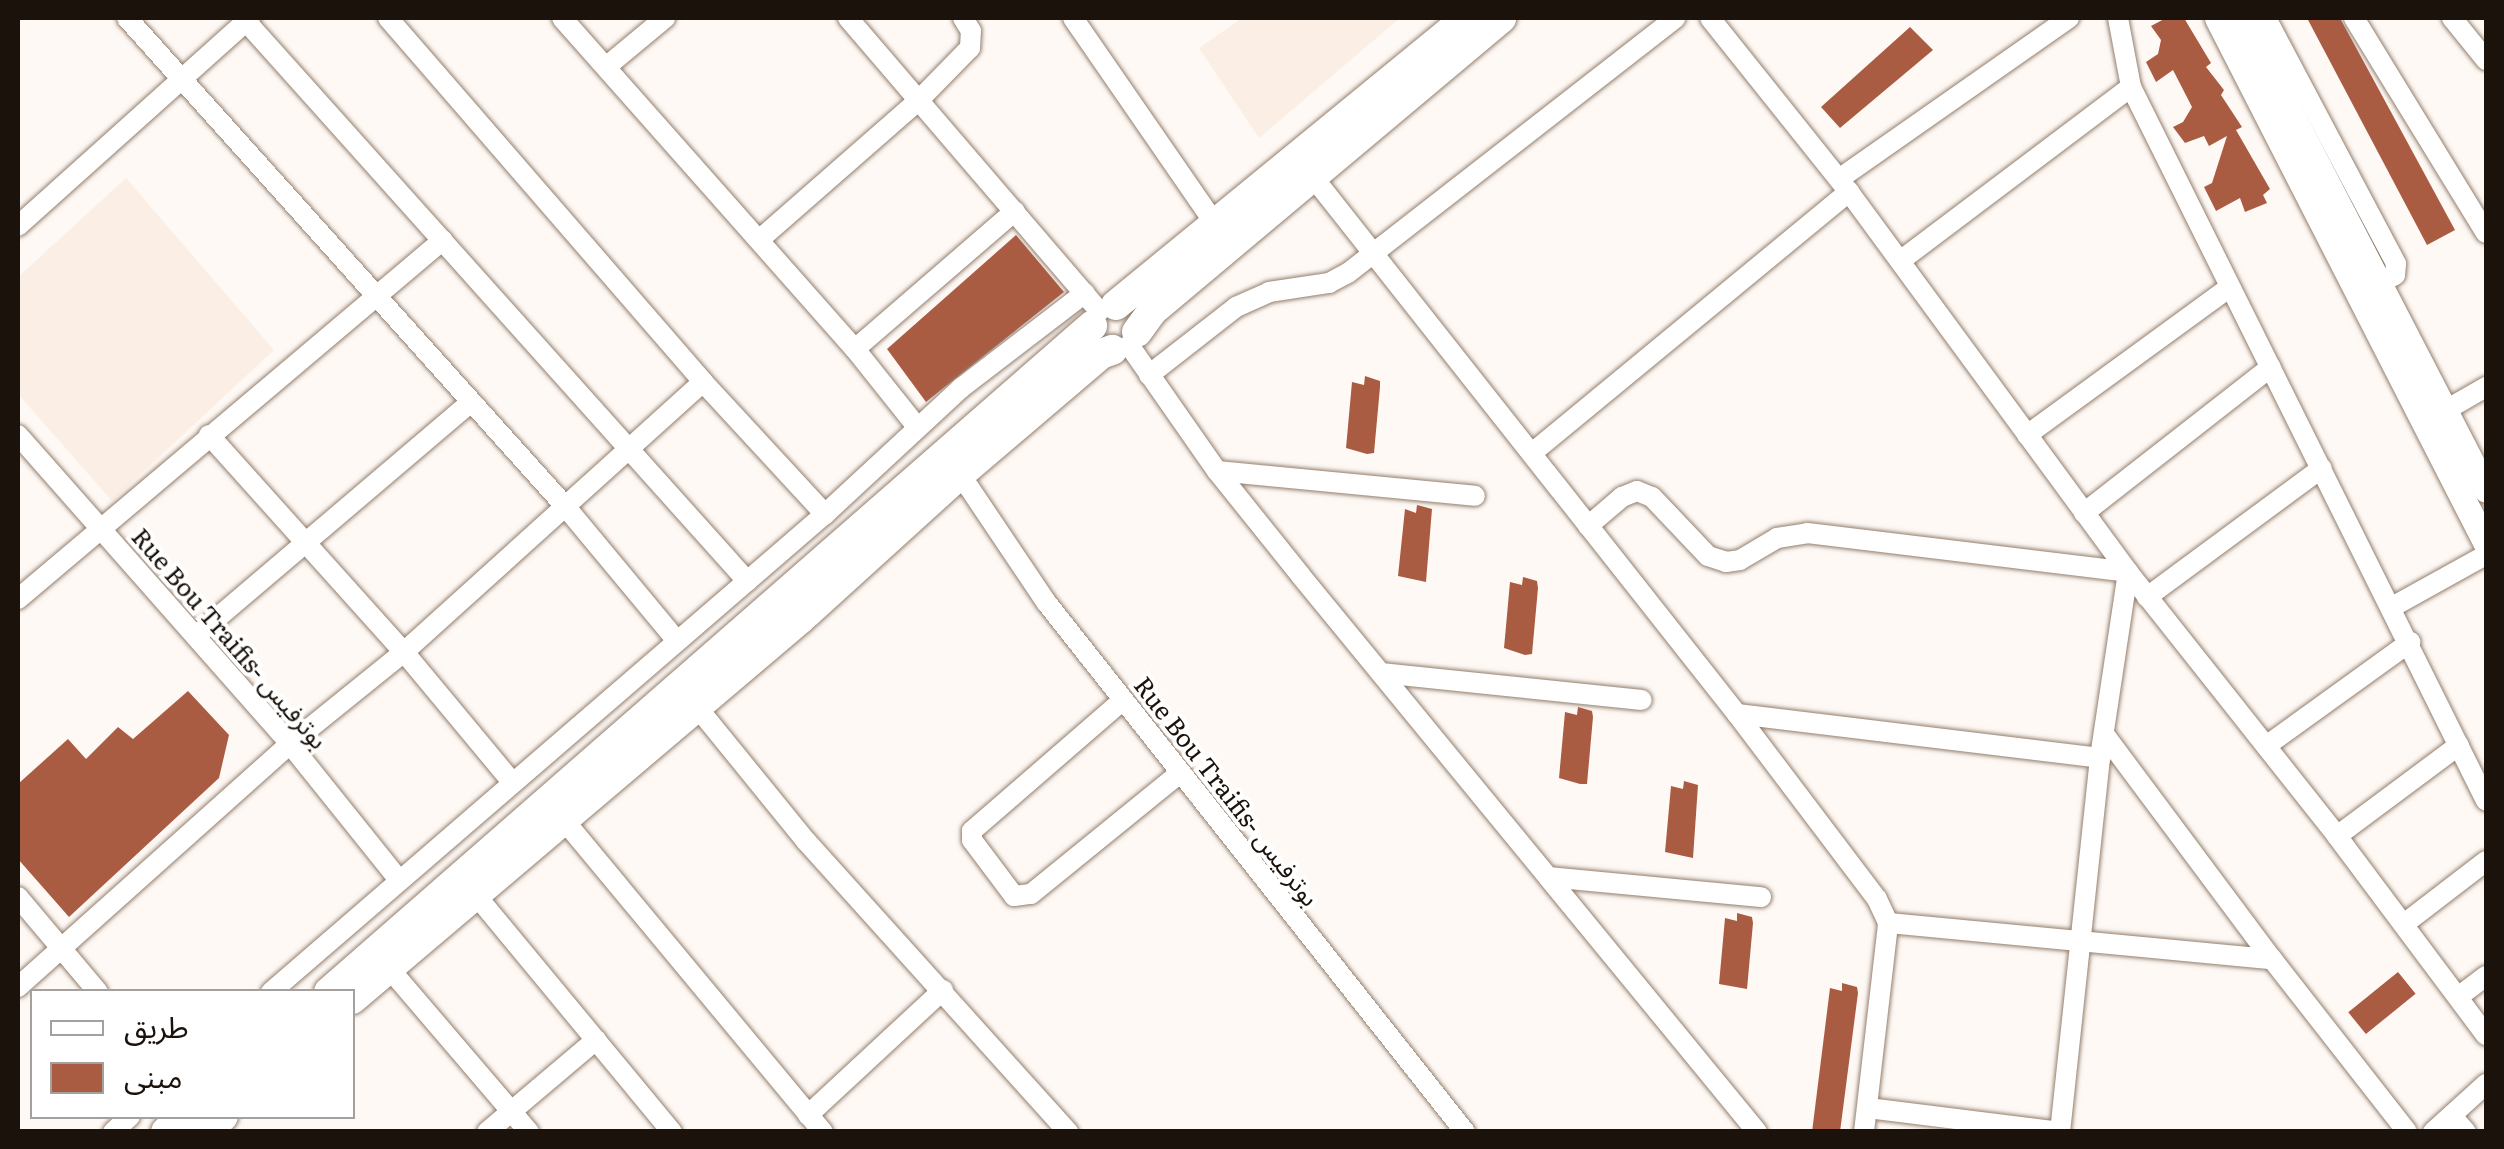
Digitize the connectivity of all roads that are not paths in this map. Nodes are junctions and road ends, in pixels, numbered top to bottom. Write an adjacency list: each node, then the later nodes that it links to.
1 (127, 18): 22 (street)
2 (388, 18): 42 (street)
3 (562, 18): 21 (street)
4 (665, 18): 21 (street)
5 (848, 18): 24 (street)
6 (963, 18): 24 (street)
7 (1073, 18): 29 (street)
8 (1468, 18): 29 (highway)
9 (1501, 18): 25 (highway)
10 (1676, 18): 33 (street)
11 (1710, 18): 26 (street)
12 (2070, 18): 26 (street)
13 (2118, 18): 23 (street)
14 (2216, 18): 45 (main road)
15 (2242, 18): 35 (main road)
16 (2266, 18): 35 (street)
17 (2354, 18): 30 (street)
18 (2452, 18): 20 (street)
19 (246, 19): 22 (street); 31 (street)
20 (2486, 60)
21 (606, 66): 32 (street)
22 (183, 79): 28 (street); 37 (street)
23 (2131, 87): 34 (street); 36 (street)
24 (919, 100): 27 (street); 32 (street)
25 (1313, 178): 33 (street); 38 (highway)
26 (1844, 185): 34 (street); 51 (street)
27 (1015, 211): 38 (street); 39 (street)
28 (19, 223)
29 (1215, 224): 38 (highway)
30 (2486, 233)
31 (444, 240): 37 (street); 50 (street)
32 (759, 240): 39 (street)
33 (1373, 256): 41 (street); 51 (street)
34 (1900, 261): 47 (street)
35 (2380, 284): 45 (main road)
36 (2230, 287): 40 (street); 47 (street)
37 (373, 295): 44 (street); 49 (street)
38 (1110, 323): 41 (street); 46 (street); 54 (highway); 105 (highway)
39 (855, 348): 46 (street)
40 (2270, 367): 52 (street); 58 (street)
41 (1149, 375): 53 (street)
42 (703, 382): 50 (street); 59 (street)
43 (2486, 387): 45 (street)
44 (471, 402): 57 (street); 62 (street)
45 (2433, 417): 55 (main road); 63 (main road)
46 (917, 427): 59 (street)
47 (2027, 434): 58 (street)
48 (18, 435): 61 (street, Rue Bou Traifis- بوترفيس)
49 (210, 435): 61 (street); 62 (street)
50 (625, 450): 57 (street); 66 (street)
51 (1532, 453): 60 (street)
52 (2322, 468): 67 (street); 69 (street)
53 (1217, 472): 56 (street); 74 (street)
54 (960, 474): 75 (street, Rue Bou Traifis- بوترفيس); 77 (highway)
55 (2486, 490)
56 (1475, 496)
57 (566, 506): 71 (street); 73 (street)
58 (2084, 513): 65 (street)
59 (825, 514): 66 (street)
60 (1588, 526): 65 (street); 78 (street)
61 (101, 527): 68 (street); 70 (street, Rue Bou Traifis- بوترفيس)
62 (306, 542): 70 (street); 73 (street)
63 (2486, 544)
64 (2486, 555): 69 (street)
65 (2128, 572): 67 (street); 79 (street)
66 (746, 581): 71 (street)
67 (2147, 596): 82 (street)
68 (18, 599)
69 (2392, 607): 72 (street)
70 (196, 636): 80 (street, Rue Bou Traifis- بوترفيس)
71 (677, 640): 85 (street)
72 (2410, 642): 81 (street); 82 (street)
73 (404, 652): 80 (street); 85 (street)
74 (1380, 673): 76 (street); 90 (street)
75 (1123, 700): 84 (street, Rue Bou Traifis- بوترفيس); 84 (street)
76 (1642, 700)
77 (697, 707): 87 (highway); 106 (street)
78 (1738, 714): 83 (street); 95 (street)
79 (2104, 734): 83 (street); 99 (street)
80 (290, 744): 91 (street, Rue Bou Traifis- بوترفيس); 98 (street)
81 (2459, 744): 86 (street); 88 (street)
82 (2266, 746): 88 (street)
83 (2100, 758): 97 (street)
84 (1180, 773): 122 (street, Rue Bou Traifis- بوترفيس)
85 (511, 781): 91 (street)
86 (2486, 800)
87 (563, 819): 92 (highway); 114 (street)
88 (2338, 836): 96 (street)
89 (2486, 860): 96 (street)
90 (1548, 877): 93 (street); 123 (street)
91 (398, 879): 104 (street)
92 (475, 894): 100 (highway); 110 (street)
93 (1761, 897)
94 (18, 898): 98 (street)
95 (1888, 923): 97 (street); 112 (street)
96 (2404, 924): 108 (street)
97 (2078, 941): 99 (street); 116 (street)
98 (61, 949): 102 (street); 103 (street)
99 (2272, 959): 125 (street)
100 (388, 967): 107 (highway); 113 (street)
101 (2486, 976): 108 (street)
102 (18, 987)
103 (95, 989)
104 (274, 989)
105 (333, 989)
106 (943, 990): 114 (street); 121 (street)
107 (355, 996)
108 (2458, 997): 109 (street)
109 (2486, 1034)
110 (596, 1040): 113 (street); 119 (street)
111 (2486, 1084): 115 (street)
112 (1868, 1108): 116 (street); 124 (street)
113 (511, 1112): 117 (street); 118 (street)
114 (808, 1114): 120 (street)
115 (2459, 1124): 126 (street)
116 (2061, 1131)
117 (487, 1132)
118 (528, 1132)
119 (672, 1132)
120 (823, 1132)
121 (1068, 1132)
122 (1466, 1132)
123 (1757, 1132)
124 (1864, 1132)
125 (2407, 1132)
126 (2433, 1132)

